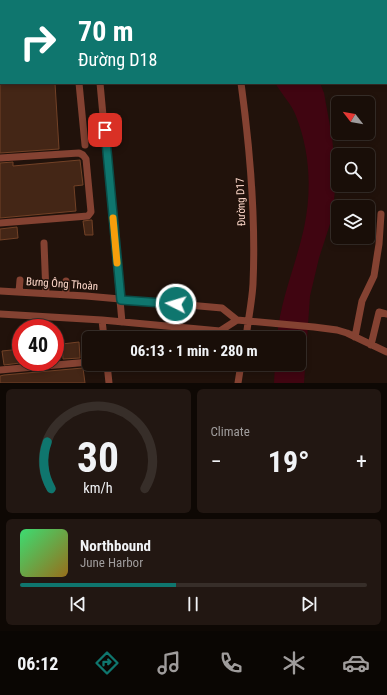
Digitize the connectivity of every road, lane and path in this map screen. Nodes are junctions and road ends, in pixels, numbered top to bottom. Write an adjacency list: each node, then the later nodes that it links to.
1 (79, 84): 4 (street)
2 (100, 84): 15 (street)
3 (241, 84): 20 (street, Đường D17)
4 (85, 145)
5 (0, 158): 7 (street)
6 (381, 214): 24 (street)
7 (0, 223)
8 (44, 243): 13 (street)
9 (20, 280): 12 (street)
10 (66, 281): 14 (street)
11 (0, 291): 12 (street, Bưng Ông Thoàn)
12 (19, 292): 13 (street, Bưng Ông Thoàn)
13 (46, 294): 14 (street, Bưng Ông Thoàn)
14 (66, 295): 15 (street, Bưng Ông Thoàn)
15 (121, 300): 19 (street, Bưng Ông Thoàn); 21 (street)
16 (0, 314): 18 (street)
17 (387, 314): 25 (street)
18 (102, 320): 21 (street); 22 (street)
19 (237, 320): 20 (street); 21 (street)
20 (248, 321): 23 (street, Đường D17); 24 (street)
21 (122, 322)
22 (103, 331)
23 (247, 331)
24 (355, 337): 25 (street)
25 (371, 344): 26 (street)
26 (387, 352)
27 (82, 363): 28 (street)
28 (0, 370)
29 (108, 371): 31 (street)
30 (240, 371): 32 (street)
31 (109, 383)
32 (238, 383)

